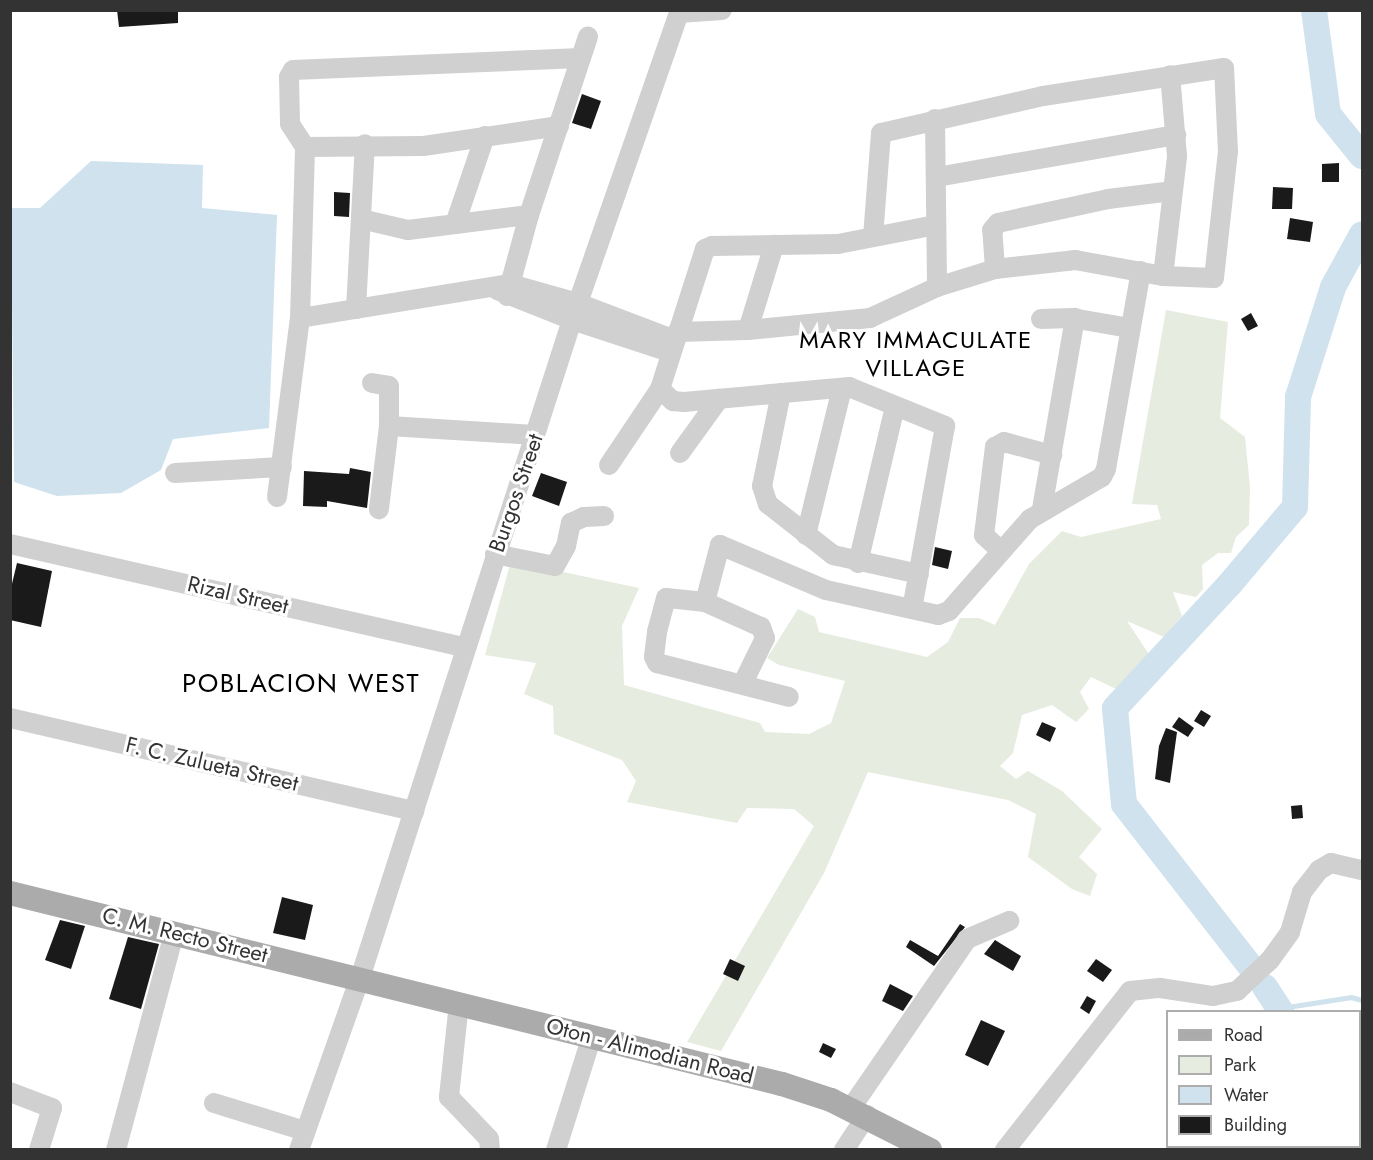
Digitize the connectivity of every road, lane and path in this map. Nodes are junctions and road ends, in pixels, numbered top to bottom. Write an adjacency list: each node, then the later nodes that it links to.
1 (722, 10): 2 (street)
2 (680, 12): 26 (street, Burgos Street)
3 (588, 37): 4 (street)
4 (582, 58): 7 (street); 11 (street)
5 (1170, 75): 6 (street); 8 (street); 22 (street)
6 (934, 119): 12 (street); 18 (street)
7 (559, 126): 9 (street); 14 (street)
8 (1176, 135): 12 (street); 13 (street)
9 (485, 136): 10 (street); 16 (street)
10 (365, 144): 11 (street); 15 (street)
11 (305, 147): 27 (street)
12 (937, 177): 17 (street)
13 (1172, 190): 20 (street); 22 (street)
14 (529, 215): 16 (street); 24 (street)
15 (361, 219): 16 (street); 25 (street)
16 (455, 224)
17 (936, 225): 18 (street); 23 (street)
18 (873, 237): 19 (street)
19 (774, 245): 31 (street); 32 (street)
20 (995, 268): 21 (street); 23 (street)
21 (1141, 271): 22 (street); 30 (street)
22 (1162, 276)
23 (937, 287): 31 (street)
24 (504, 289): 25 (street); 26 (street)
25 (356, 309): 27 (street)
26 (575, 312): 32 (street); 40 (street, Burgos Street)
27 (300, 318): 44 (street)
28 (1075, 318): 29 (street); 30 (street); 42 (street)
29 (1041, 319)
30 (1130, 328): 48 (street)
31 (748, 330): 32 (street)
32 (674, 342): 35 (street)
33 (372, 383): 39 (street)
34 (842, 388): 36 (street); 38 (street); 50 (street)
35 (660, 389): 37 (street); 43 (street)
36 (781, 393): 37 (street); 50 (street)
37 (719, 399): 41 (street)
38 (895, 406): 54 (street); 55 (street)
39 (389, 426): 40 (street); 47 (street)
40 (536, 435): 53 (street, Burgos Street)
41 (680, 453)
42 (1052, 455): 48 (street); 52 (street)
43 (609, 465)
44 (282, 467): 45 (street); 46 (street)
45 (175, 473)
46 (277, 497)
47 (379, 509)
48 (1042, 509): 52 (street)
49 (604, 516): 53 (street)
50 (806, 535): 54 (street)
51 (10, 544): 58 (street, Rizal Street)
52 (1001, 551): 57 (street)
53 (495, 554): 58 (street, Burgos Street)
54 (858, 563): 55 (street)
55 (919, 574): 57 (street)
56 (705, 602): 57 (street); 59 (street); 59 (street)
57 (912, 609)
58 (465, 647): 62 (street, Burgos Street)
59 (743, 683): 60 (street)
60 (789, 697)
61 (10, 718): 62 (street, F. C. Zulueta Street)
62 (414, 811): 67 (street, Burgos Street)
63 (1362, 870): 80 (street)
64 (10, 893): 66 (main road, C. M. Recto Street)
65 (1009, 921): 72 (street)
66 (174, 933): 67 (main road, C. M. Recto Street); 75 (street)
67 (360, 978): 68 (main road, Oton - Alimodian Road); 73 (street, Burgos Street)
68 (459, 1003): 69 (main road, Oton - Alimodian Road); 76 (street)
69 (592, 1036): 72 (main road, Oton - Alimodian Road); 77 (street)
70 (10, 1092): 74 (street)
71 (214, 1103): 73 (street)
72 (859, 1112): 78 (street); 79 (main road, Oton - Alimodian Road)
73 (302, 1140)
74 (39, 1149)
75 (116, 1149)
76 (490, 1149)
77 (556, 1149)
78 (844, 1149)
79 (930, 1149)
80 (1005, 1149)

